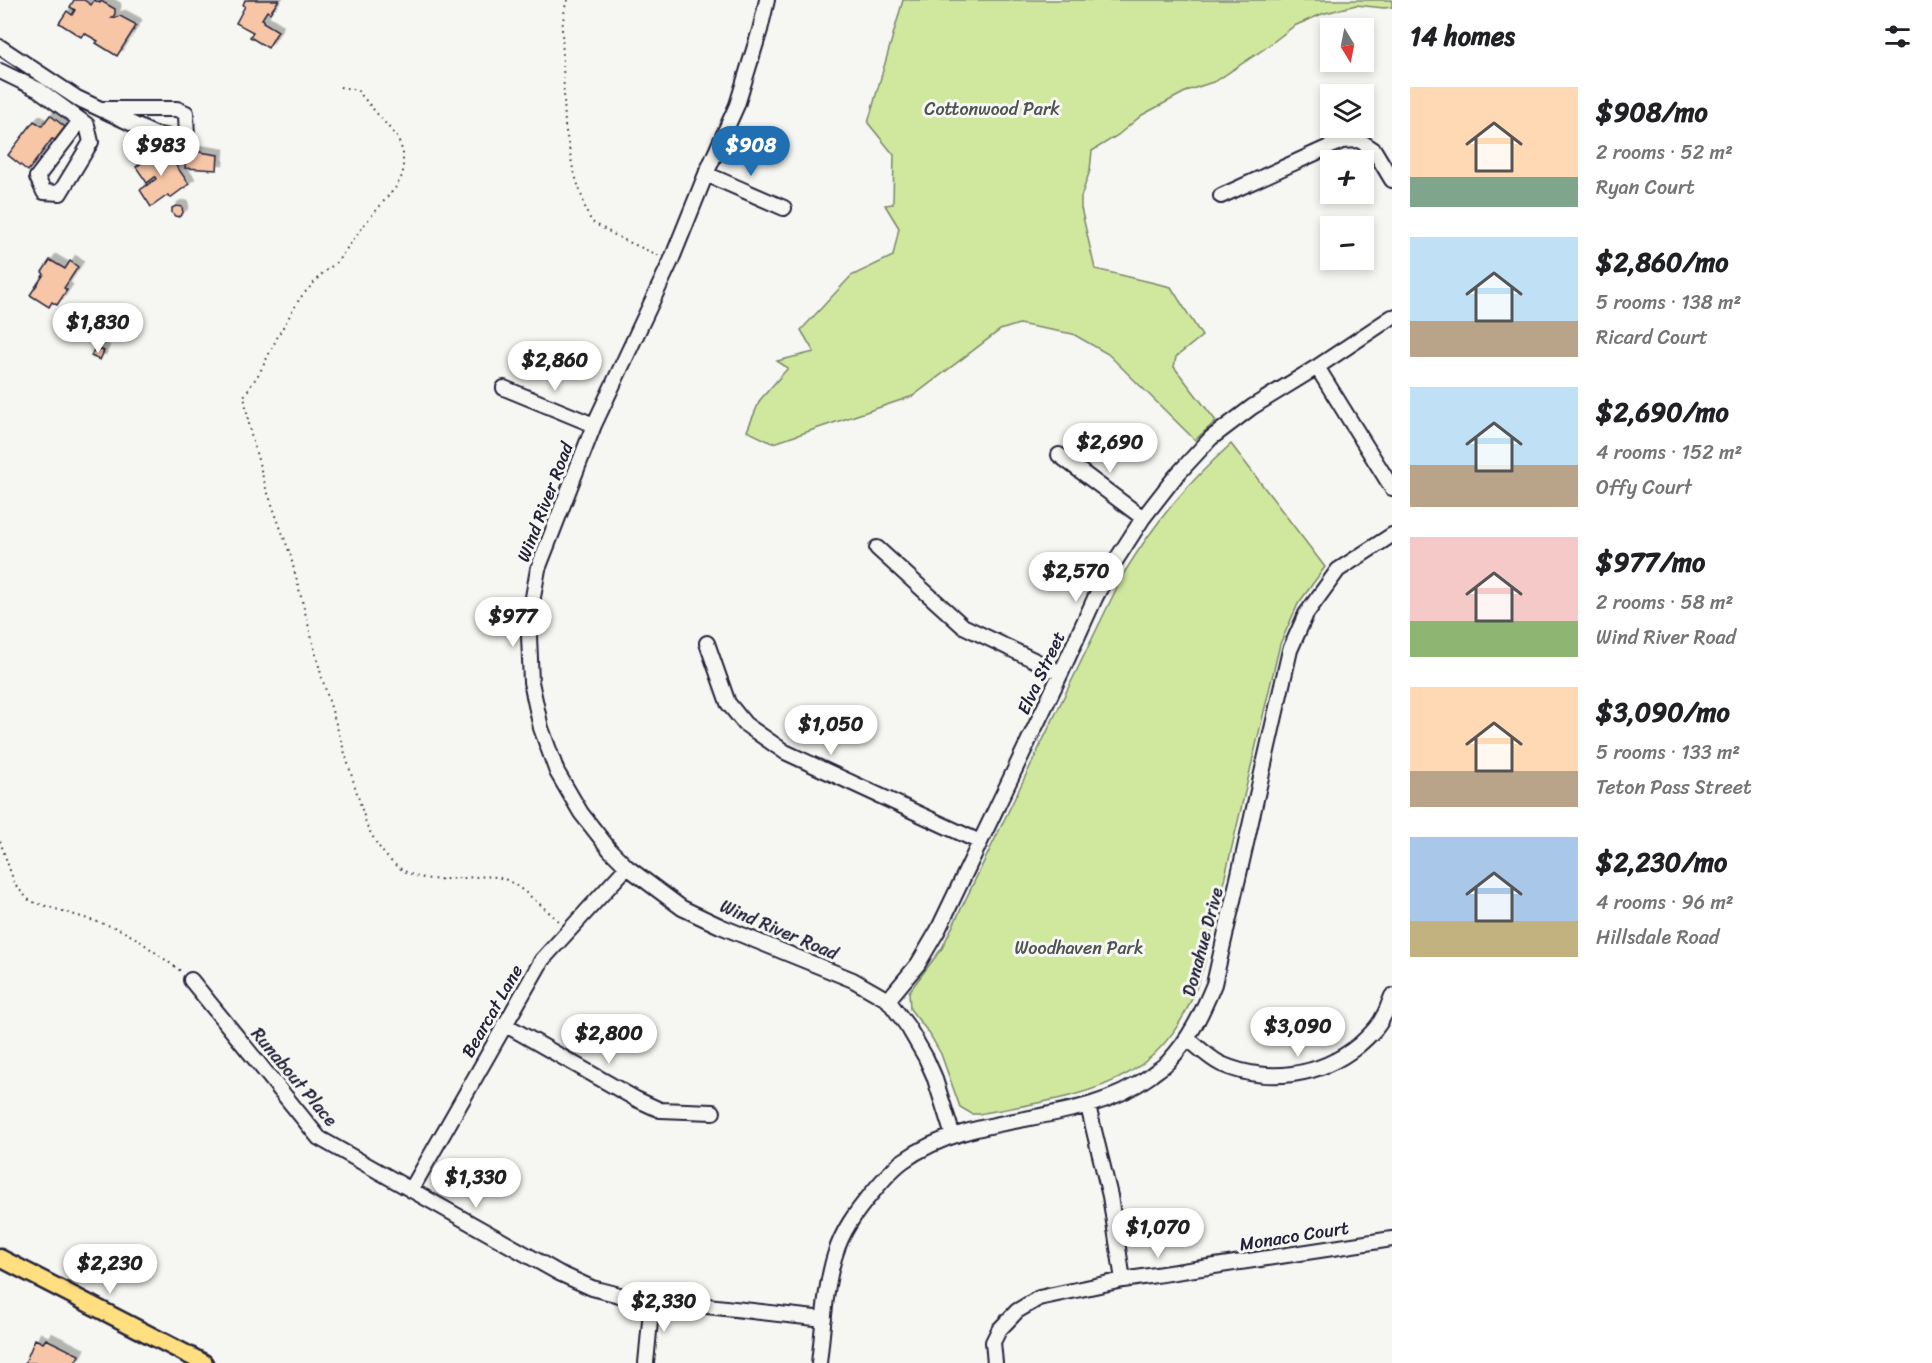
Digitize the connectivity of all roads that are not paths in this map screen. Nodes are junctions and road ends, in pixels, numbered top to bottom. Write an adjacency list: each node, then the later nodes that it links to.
1 (766, 0): 6 (street, Wind River Road)
2 (0, 47): 4 (street)
3 (0, 71): 5 (street)
4 (100, 109): 4 (street)
5 (80, 121): 5 (street)
6 (706, 174): 9 (street); 13 (street, Wind River Road)
7 (1392, 180): 8 (street)
8 (1221, 196)
9 (784, 208)
10 (1392, 317): 11 (street, Elva Street)
11 (1317, 367): 15 (street); 16 (street, Elva Street)
12 (504, 388): 13 (street)
13 (594, 425): 22 (street, Wind River Road)
14 (1059, 455): 16 (street)
15 (1392, 488)
16 (1143, 518): 20 (street, Elva Street)
17 (1392, 535): 27 (street, Donahue Drive)
18 (877, 548): 20 (street)
19 (707, 643): 21 (street)
20 (1061, 673): 21 (street, Elva Street)
21 (980, 842): 25 (street, Elva Street)
22 (627, 867): 25 (street, Wind River Road); 26 (street, Bearcat Lane)
23 (191, 980): 31 (street, Runabout Place)
24 (1392, 996): 27 (street)
25 (888, 1000): 30 (street, Wind River Road)
26 (504, 1024): 29 (street); 31 (street, Bearcat Lane)
27 (1188, 1039): 28 (street, Donahue Drive)
28 (1088, 1106): 30 (street, Donahue Drive); 34 (street)
29 (713, 1112)
30 (953, 1136): 36 (street, Donahue Drive)
31 (411, 1190): 35 (street, Runabout Place)
32 (1392, 1239): 34 (street, Monaco Court)
33 (2, 1264): 37 (main road)
34 (1124, 1280): 40 (street, Monaco Court)
35 (652, 1300): 36 (street, Runabout Place); 38 (street)
36 (824, 1319): 39 (street, Donahue Drive)
37 (204, 1363)
38 (645, 1363)
39 (819, 1363)
40 (995, 1363)

